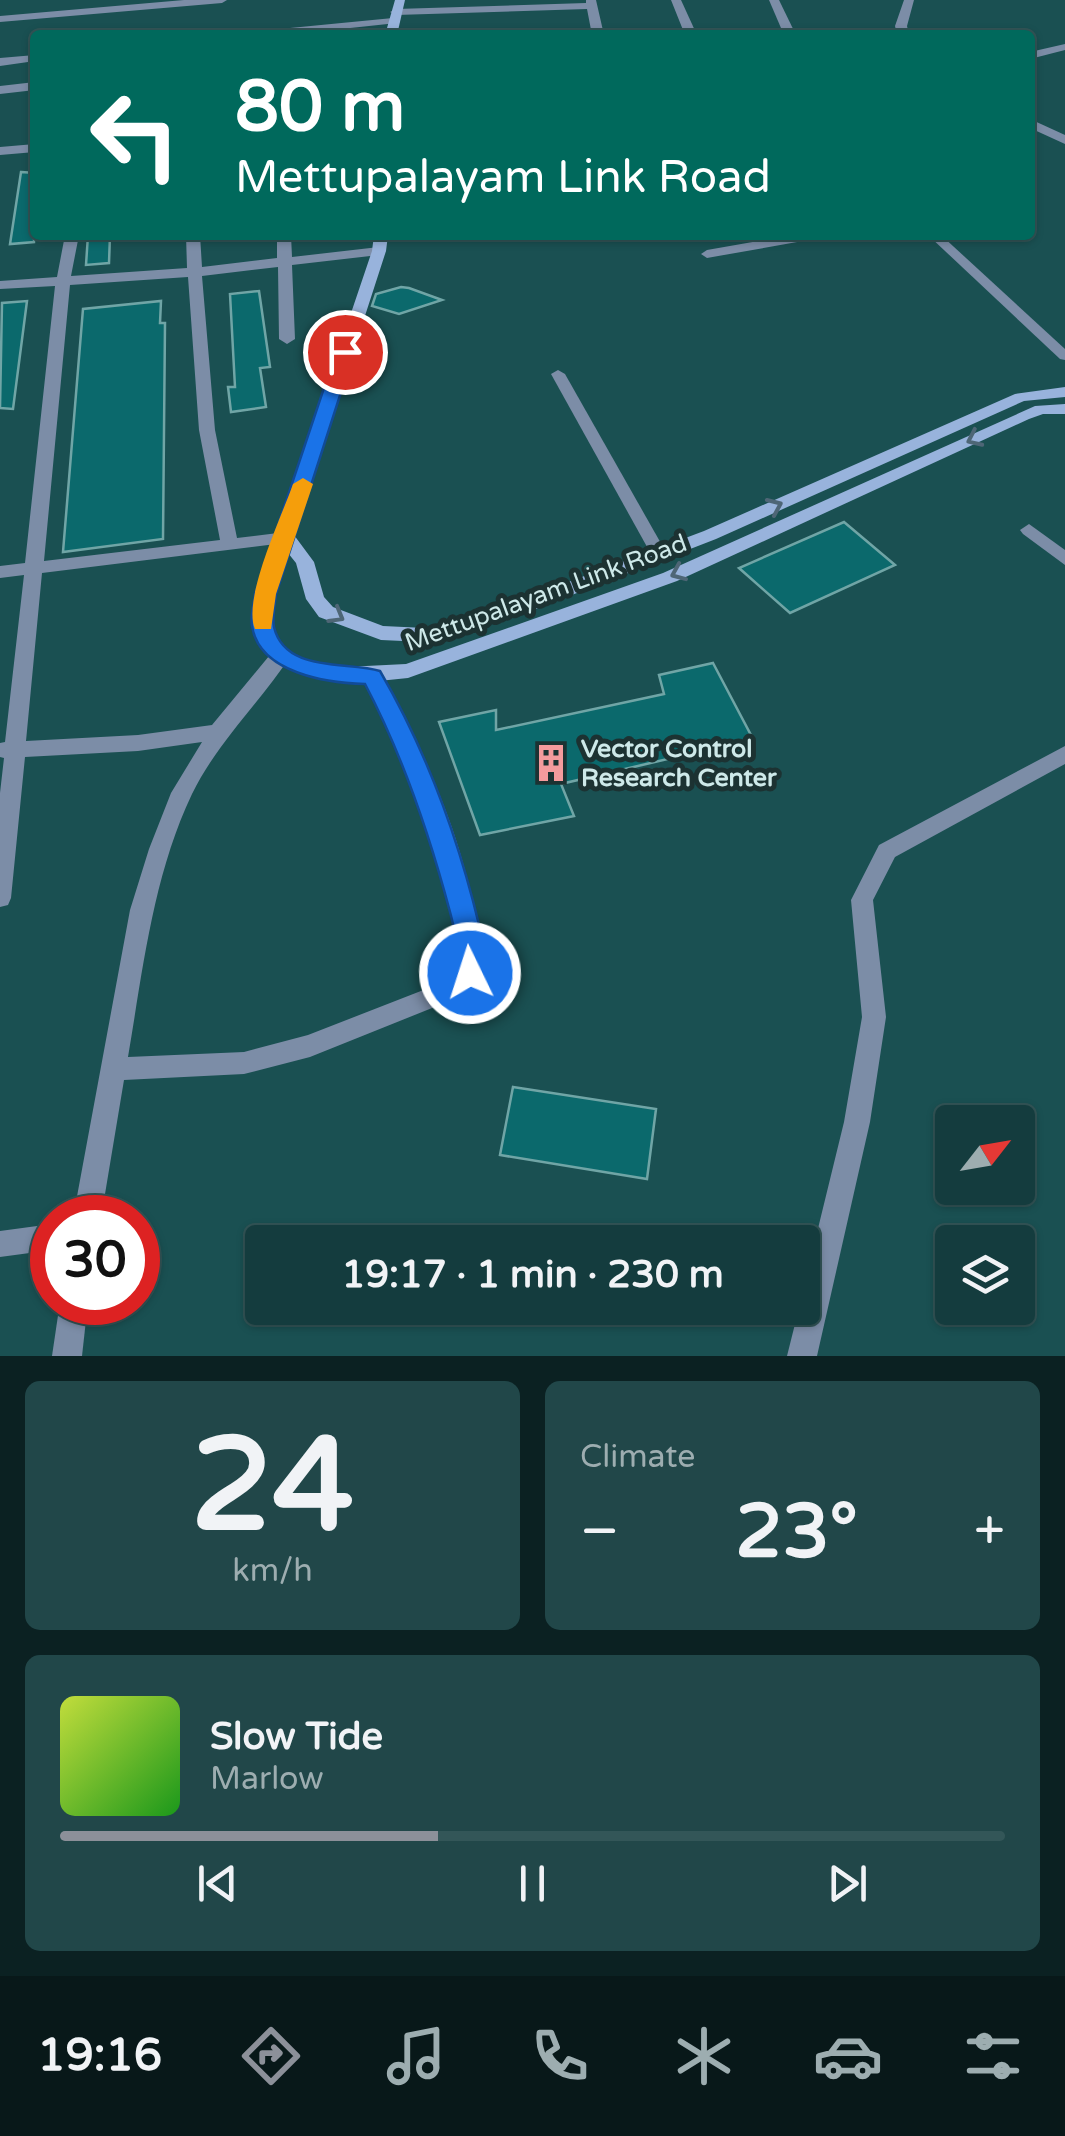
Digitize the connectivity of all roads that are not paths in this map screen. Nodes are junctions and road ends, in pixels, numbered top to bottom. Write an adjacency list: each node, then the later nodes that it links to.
1 (222, 0): 5 (street)
2 (676, 0): 11 (street)
3 (774, 0): 12 (street)
4 (909, 0): 13 (street)
5 (174, 2): 8 (street)
6 (592, 3): 7 (street); 10 (street)
7 (396, 11): 9 (street)
8 (0, 19)
9 (280, 30)
10 (597, 30)
11 (688, 30)
12 (788, 30)
13 (902, 30)
14 (1065, 46): 15 (street)
15 (1035, 55)
16 (30, 59): 17 (street)
17 (0, 62)
18 (30, 87): 19 (street)
19 (0, 90)
20 (1035, 125): 22 (street)
21 (0, 133): 24 (street)
22 (1065, 140)
23 (30, 148): 24 (street)
24 (2, 151)
25 (71, 240): 34 (street)
26 (192, 240): 33 (street)
27 (284, 240): 32 (street)
28 (786, 240): 31 (lane)
29 (939, 240): 37 (lane)
30 (380, 243): 32 (street); 42 (street)
31 (708, 254)
32 (286, 262): 33 (street); 36 (street)
33 (194, 272): 34 (street); 43 (street)
34 (63, 282): 35 (street); 46 (street)
35 (0, 285)
36 (286, 340)
37 (1065, 356)
38 (558, 374): 44 (lane)
39 (1065, 392): 44 (street, one-way to 39)
40 (1065, 408): 49 (street, Mettupalayam Link Road, one-way to 49)
41 (1029, 530): 45 (street)
42 (286, 538): 43 (street); 44 (street, one-way to 44); 48 (street)
43 (230, 544): 46 (street)
44 (659, 554)
45 (1065, 559)
46 (32, 568): 47 (street); 51 (street)
47 (0, 572)
48 (281, 655): 49 (street, Mettupalayam Link Road); 50 (street)
49 (372, 676): 54 (street)
50 (218, 732): 51 (street); 54 (street)
51 (6, 750): 53 (street)
52 (1065, 754): 60 (street)
53 (0, 898)
54 (114, 1070): 55 (street)
55 (92, 1195)
56 (30, 1240): 57 (street)
57 (0, 1244)
58 (71, 1325): 59 (street)
59 (67, 1356)
60 (802, 1356)

